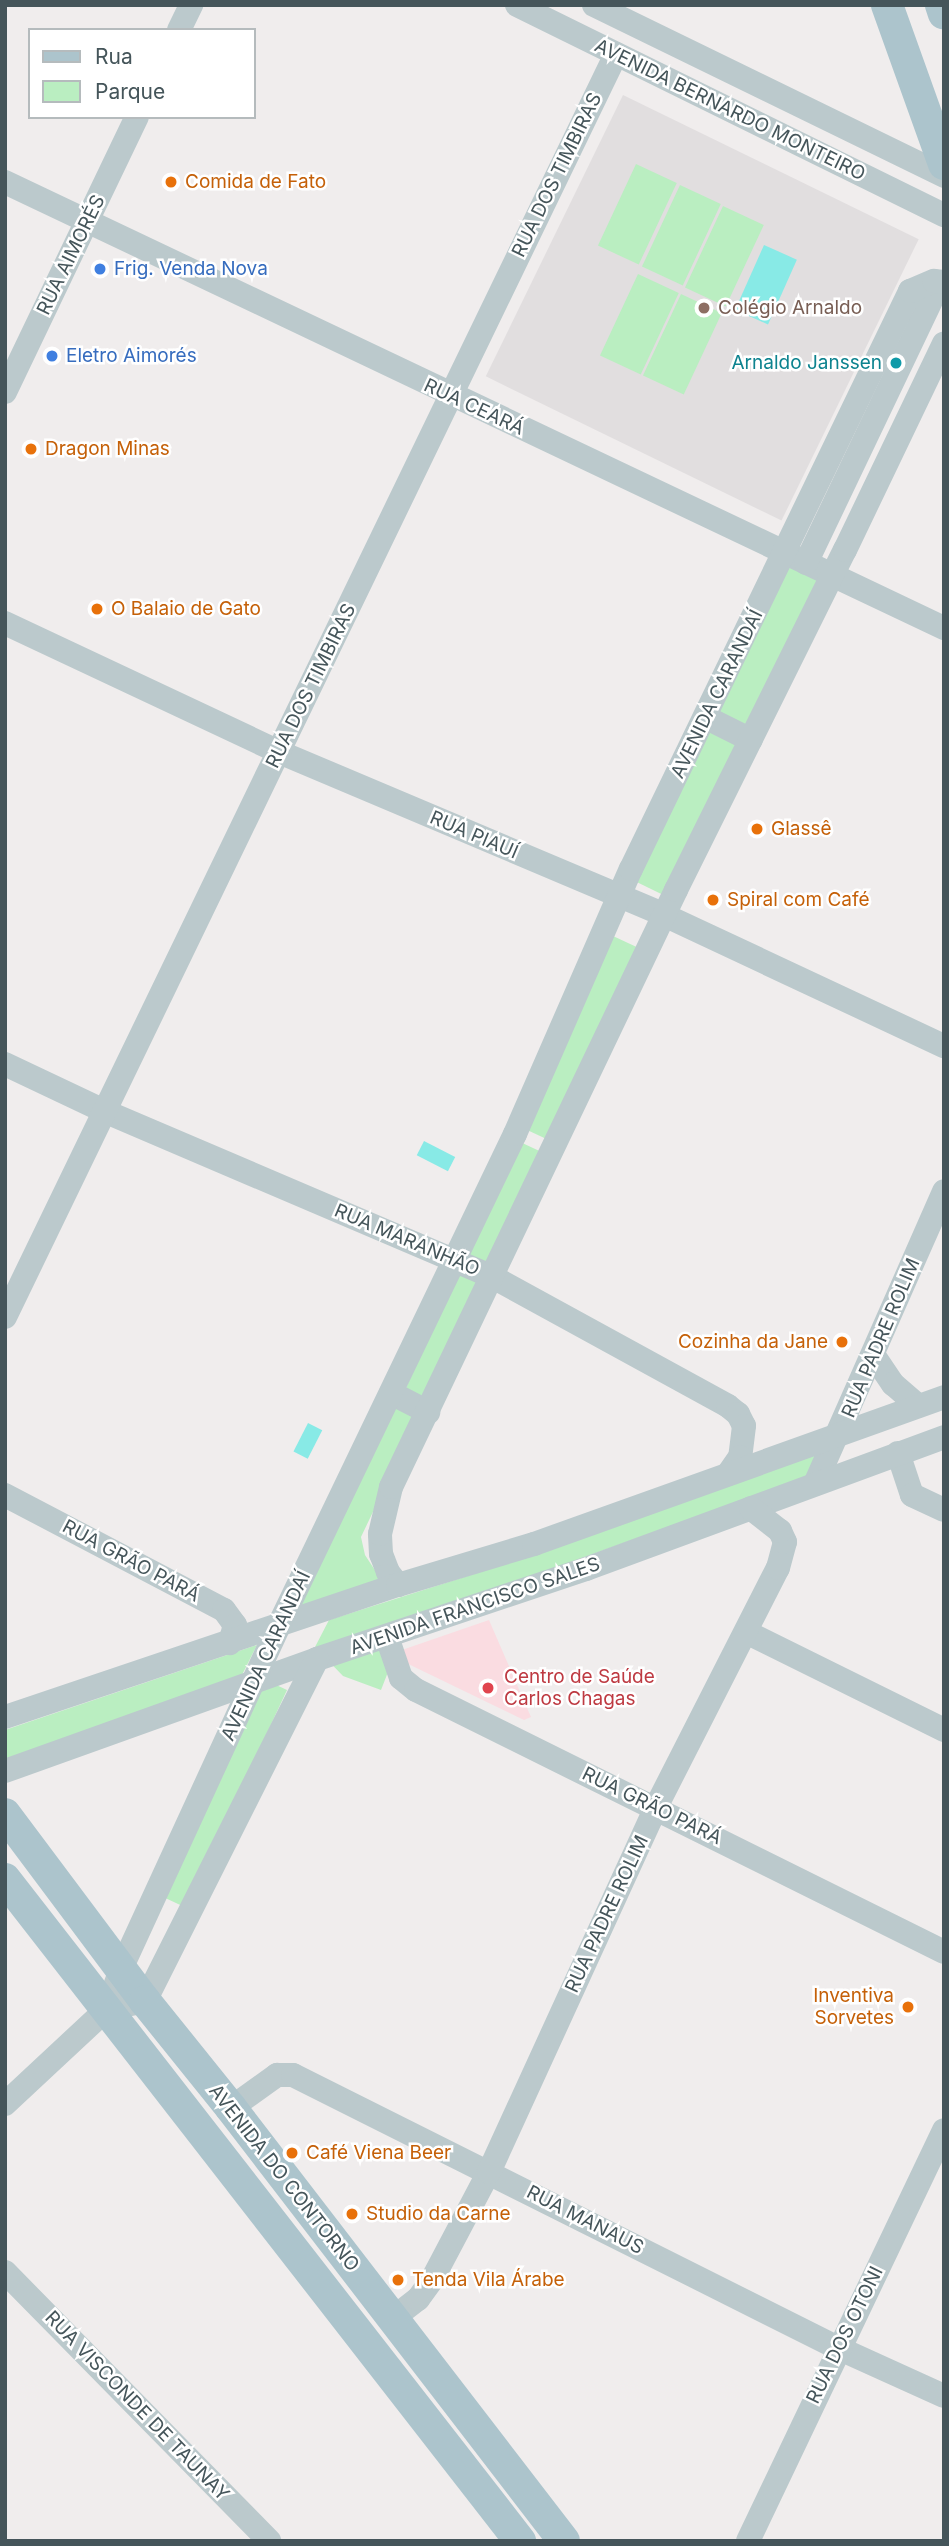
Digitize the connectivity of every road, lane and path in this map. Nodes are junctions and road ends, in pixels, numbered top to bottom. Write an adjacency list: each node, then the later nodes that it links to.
1 (191, 5): 8 (street)
2 (517, 5): 9 (street, AVENIDA BERNARDO MONTEIRO)
3 (594, 5): 6 (street, AVENIDA BERNARDO MONTEIRO)
4 (887, 5): 11 (main road)
5 (941, 5): 7 (main road)
6 (633, 14): 12 (street, AVENIDA BERNARDO MONTEIRO)
7 (944, 14)
8 (180, 28)
9 (616, 54): 14 (street, AVENIDA BERNARDO MONTEIRO); 19 (street, RUA DOS TIMBIRAS)
10 (136, 119): 15 (street, RUA AIMORÉS)
11 (944, 164)
12 (944, 176)
13 (5, 182): 15 (street, RUA CEARÁ)
14 (944, 215)
15 (87, 222): 18 (street, RUA AIMORÉS); 19 (street, RUA CEARÁ)
16 (939, 288): 20 (street, AVENIDA CARANDAÍ)
17 (944, 343): 21 (street)
18 (5, 392)
19 (450, 396): 20 (street, RUA CEARÁ); 26 (street, RUA DOS TIMBIRAS)
20 (796, 558): 21 (street, RUA CEARÁ); 24 (street, AVENIDA CARANDAÍ)
21 (832, 577): 23 (street, RUA CEARÁ); 25 (street)
22 (5, 623): 26 (street, RUA PIAUÍ)
23 (944, 628)
24 (705, 717): 25 (street); 27 (street, AVENIDA CARANDAÍ)
25 (751, 740): 28 (street)
26 (279, 752): 27 (street, RUA PIAUÍ); 31 (street, RUA DOS TIMBIRAS)
27 (619, 896): 28 (street, RUA PIAUÍ); 32 (street, AVENIDA CARANDAÍ)
28 (664, 915): 29 (street, RUA PIAUÍ); 33 (street)
29 (944, 1046)
30 (5, 1064): 31 (street, RUA MARANHÃO)
31 (104, 1111): 35 (street, RUA MARANHÃO); 37 (street, RUA DOS TIMBIRAS)
32 (515, 1133): 33 (street); 35 (street, AVENIDA CARANDAÍ)
33 (552, 1151): 36 (street)
34 (944, 1191): 38 (street, RUA PADRE ROLIM)
35 (456, 1261): 36 (street, RUA MARANHÃO); 39 (street, AVENIDA CARANDAÍ)
36 (491, 1276): 42 (street); 46 (street, RUA MARANHÃO)
37 (5, 1317)
38 (874, 1356): 41 (street); 43 (street, RUA PADRE ROLIM)
39 (391, 1393): 42 (street); 55 (street, AVENIDA CARANDAÍ)
40 (944, 1397): 41 (street, AVENIDA FRANCISCO SALES)
41 (918, 1406): 43 (street, AVENIDA FRANCISCO SALES)
42 (428, 1412): 53 (street)
43 (839, 1434): 46 (street, AVENIDA FRANCISCO SALES); 47 (street, RUA PADRE ROLIM)
44 (944, 1437): 45 (street, AVENIDA FRANCISCO SALES)
45 (898, 1453): 47 (street, AVENIDA FRANCISCO SALES); 50 (street)
46 (728, 1474): 51 (street, AVENIDA FRANCISCO SALES)
47 (815, 1484): 49 (street, AVENIDA FRANCISCO SALES)
48 (5, 1494): 58 (street, RUA GRÃO PARÁ)
49 (751, 1508): 52 (street, AVENIDA FRANCISCO SALES); 56 (street, RUA PADRE ROLIM)
50 (944, 1510)
51 (534, 1544): 52 (street); 53 (street, AVENIDA FRANCISCO SALES)
52 (545, 1582): 57 (street, AVENIDA FRANCISCO SALES)
53 (398, 1585): 54 (street, AVENIDA FRANCISCO SALES)
54 (333, 1608): 55 (street, AVENIDA FRANCISCO SALES); 60 (street)
55 (279, 1625): 58 (street, AVENIDA FRANCISCO SALES); 60 (street, AVENIDA CARANDAÍ)
56 (746, 1632): 62 (street); 64 (street, RUA PADRE ROLIM)
57 (387, 1637): 59 (street, AVENIDA FRANCISCO SALES); 64 (street, RUA GRÃO PARÁ)
58 (230, 1643): 61 (street, AVENIDA FRANCISCO SALES)
59 (317, 1659): 60 (street, AVENIDA FRANCISCO SALES); 68 (street)
60 (252, 1684): 63 (street, AVENIDA FRANCISCO SALES); 67 (street, AVENIDA CARANDAÍ)
61 (5, 1717)
62 (944, 1730)
63 (5, 1771)
64 (656, 1807): 69 (street, RUA GRÃO PARÁ); 76 (street, RUA PADRE ROLIM)
65 (5, 1814): 70 (main road, AVENIDA DO CONTORNO)
66 (5, 1879): 72 (main road, AVENIDA DO CONTORNO)
67 (145, 1920): 68 (street); 70 (street, AVENIDA CARANDAÍ)
68 (177, 1938): 71 (street)
69 (944, 1952)
70 (121, 1969): 71 (main road, AVENIDA DO CONTORNO); 72 (street, AVENIDA CARANDAÍ)
71 (145, 2001): 72 (street); 74 (main road, AVENIDA DO CONTORNO)
72 (107, 2009): 73 (street); 82 (main road, AVENIDA DO CONTORNO)
73 (5, 2104)
74 (231, 2108): 76 (street, RUA MANAUS); 78 (main road, AVENIDA DO CONTORNO)
75 (944, 2130): 79 (street, RUA DOS OTONI)
76 (489, 2172): 78 (street, RUA PADRE ROLIM); 79 (street, RUA MANAUS)
77 (5, 2272): 81 (street, RUA VISCONDE DE TAUNAY)
78 (392, 2319): 83 (main road, AVENIDA DO CONTORNO)
79 (838, 2348): 80 (street, RUA MANAUS); 84 (street, RUA DOS OTONI)
80 (944, 2396)
81 (269, 2541)
82 (520, 2541)
83 (564, 2541)
84 (748, 2541)

